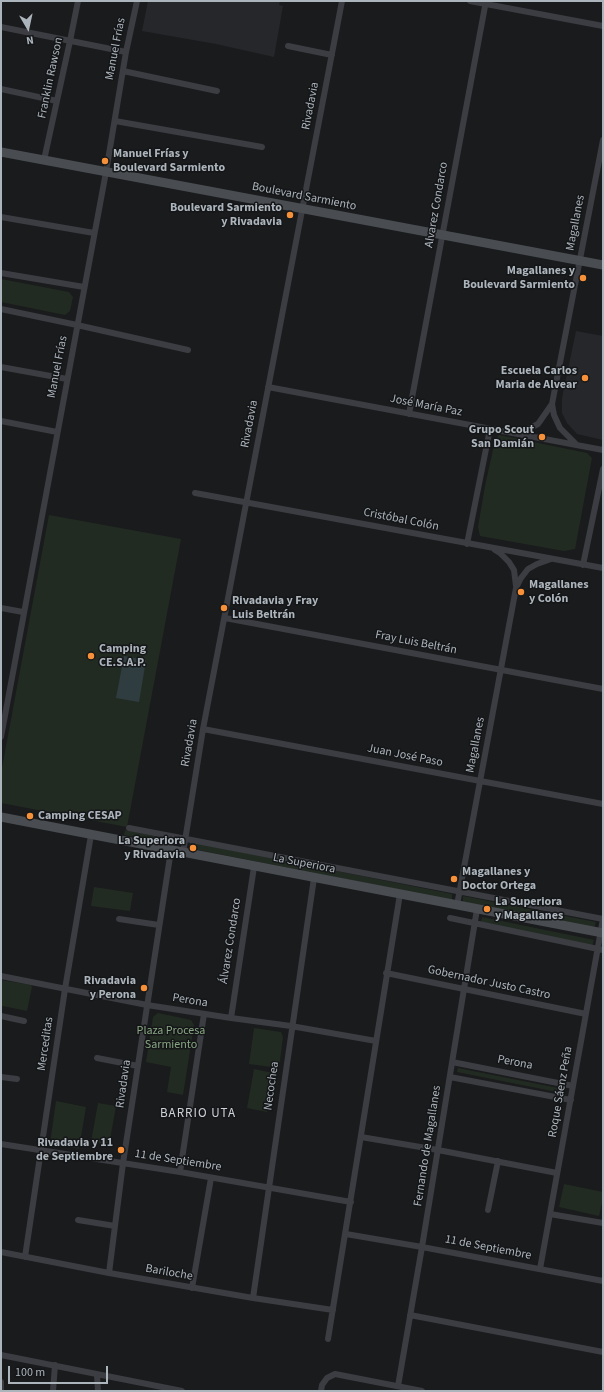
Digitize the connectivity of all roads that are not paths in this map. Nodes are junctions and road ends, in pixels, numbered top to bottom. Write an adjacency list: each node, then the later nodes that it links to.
1 (78, 1): 8 (street, Franklin Rawson)
2 (137, 1): 10 (street, Manuel Frías)
3 (342, 1): 11 (street, Rivadavia)
4 (470, 1): 5 (street)
5 (486, 2): 6 (street); 25 (street, Alvarez Condarco)
6 (603, 26)
7 (1, 27): 8 (street)
8 (70, 41): 10 (street); 15 (street, Franklin Rawson)
9 (288, 46): 11 (street)
10 (126, 52): 12 (street, Manuel Frías)
11 (332, 55): 22 (street, Rivadavia)
12 (123, 71): 14 (street); 16 (street, Manuel Frías)
13 (1, 88): 15 (street)
14 (217, 91)
15 (57, 101): 20 (street, Franklin Rawson)
16 (115, 121): 18 (street); 21 (street, Manuel Frías)
17 (603, 140): 26 (street, Magallanes)
18 (262, 147)
19 (1, 152): 20 (street, Boulevard Sarmiento)
20 (44, 160): 21 (street, Boulevard Sarmiento)
21 (106, 172): 22 (street, Boulevard Sarmiento); 24 (street, Manuel Frías)
22 (302, 209): 25 (street, Boulevard Sarmiento); 35 (street, Rivadavia)
23 (1, 217): 24 (street)
24 (94, 233): 29 (street, Manuel Frías)
25 (443, 235): 26 (street, Boulevard Sarmiento); 37 (street, Alvarez Condarco)
26 (580, 261): 27 (street, Boulevard Sarmiento); 36 (street, Magallanes)
27 (603, 265)
28 (1, 273): 29 (street)
29 (84, 287): 31 (street, Manuel Frías)
30 (1, 309): 31 (street)
31 (77, 325): 32 (street); 34 (street, Manuel Frías)
32 (188, 350)
33 (1, 367): 34 (street)
34 (68, 380): 40 (street, Manuel Frías)
35 (268, 387): 37 (street, José María Paz); 46 (street, Rivadavia)
36 (552, 404): 41 (street); 42 (street)
37 (409, 414): 39 (street, José María Paz)
38 (1, 421): 40 (street)
39 (490, 429): 41 (street, José María Paz); 47 (street)
40 (57, 432): 54 (street, Manuel Frías)
41 (518, 434): 42 (street, José María Paz)
42 (578, 445): 43 (street, José María Paz)
43 (603, 450)
44 (603, 468): 50 (street)
45 (195, 493): 46 (street, Cristóbal Colón)
46 (246, 502): 47 (street, Cristóbal Colón); 55 (street, Rivadavia)
47 (467, 544): 48 (street, Cristóbal Colón)
48 (489, 548): 49 (street, Cristóbal Colón); 52 (street, Magallanes)
49 (552, 559): 50 (street, Cristóbal Colón); 52 (street, Magallanes)
50 (583, 564): 51 (street, Cristóbal Colón)
51 (603, 568)
52 (516, 588): 56 (street, Magallanes)
53 (1, 608): 54 (street)
54 (24, 612): 59 (street, Manuel Frías)
55 (224, 618): 56 (street, Fray Luis Beltrán); 58 (street, Rivadavia)
56 (502, 670): 57 (street, Fray Luis Beltrán); 60 (street, Magallanes)
57 (603, 689)
58 (203, 729): 60 (street, Juan José Paso); 65 (street, Rivadavia)
59 (1, 738)
60 (480, 781): 61 (street, Juan José Paso); 70 (street, Magallanes)
61 (603, 804)
62 (1, 818): 64 (street, La Superiora)
63 (129, 828): 65 (street)
64 (91, 835): 66 (street, La Superiora); 83 (street, Merceditas)
65 (185, 839): 67 (street, Rivadavia); 70 (street)
66 (171, 850): 67 (street, La Superiora); 78 (street, Rivadavia)
67 (183, 852): 68 (street, La Superiora)
68 (254, 867): 69 (street, La Superiora); 89 (street, Álvarez Condarco)
69 (314, 878): 71 (street, La Superiora); 91 (street, Necochea)
70 (459, 891): 72 (street, Magallanes); 76 (street)
71 (400, 894): 72 (street, La Superiora); 81 (street)
72 (457, 905): 73 (street, La Superiora)
73 (477, 909): 77 (street, Fernando de Magallanes); 79 (street, La Superiora)
74 (450, 918): 77 (street)
75 (119, 919): 78 (street)
76 (603, 919): 79 (street, Roque Sáenz Peña)
77 (475, 924): 80 (street); 84 (street, Fernando de Magallanes)
78 (159, 925): 85 (street, Rivadavia)
79 (602, 932): 80 (street, Roque Sáenz Peña)
80 (600, 949): 87 (street, Roque Sáenz Peña)
81 (386, 973): 84 (street, Gobernador Justo Castro); 92 (street)
82 (1, 976): 83 (street, Perona)
83 (65, 989): 85 (street, Perona); 103 (street, Merceditas)
84 (464, 989): 87 (street, Gobernador Justo Castro); 94 (street, Fernando de Magallanes)
85 (147, 1005): 86 (street, Perona); 95 (street, Rivadavia)
86 (204, 1014): 89 (street, Perona); 107 (street)
87 (586, 1014): 99 (street, Roque Sáenz Peña)
88 (1, 1016): 90 (street)
89 (231, 1018): 91 (street, Perona)
90 (24, 1021)
91 (291, 1026): 92 (street, Perona); 110 (street, Necochea)
92 (376, 1041): 101 (street)
93 (97, 1058): 95 (street)
94 (452, 1062): 97 (street, Fernando de Magallanes); 99 (street, Perona)
95 (138, 1066): 106 (street, Rivadavia)
96 (1, 1076): 98 (street)
97 (450, 1077): 100 (street); 104 (street, Fernando de Magallanes)
98 (17, 1079)
99 (573, 1086): 100 (street, Roque Sáenz Peña)
100 (570, 1100): 108 (street, Roque Sáenz Peña)
101 (361, 1137): 104 (street); 111 (street)
102 (1, 1144): 103 (street, 11 de Septiembre)
103 (41, 1150): 106 (street, 11 de Septiembre); 120 (street, Merceditas)
104 (438, 1150): 105 (street); 118 (street, Fernando de Magallanes)
105 (498, 1161): 108 (street); 112 (street)
106 (123, 1164): 107 (street, 11 de Septiembre); 116 (street, Rivadavia)
107 (180, 1172): 109 (street, 11 de Septiembre)
108 (557, 1173): 113 (street, Roque Sáenz Peña)
109 (211, 1178): 110 (street, 11 de Septiembre); 124 (street)
110 (268, 1187): 111 (street, 11 de Septiembre); 125 (street, Necochea)
111 (351, 1202): 117 (street)
112 (488, 1210)
113 (550, 1214): 115 (street); 121 (street, Roque Sáenz Peña)
114 (78, 1220): 116 (street)
115 (603, 1223)
116 (115, 1226): 122 (street, Rivadavia)
117 (346, 1234): 118 (street, 11 de Septiembre); 126 (street)
118 (422, 1247): 121 (street, 11 de Septiembre); 127 (street, Fernando de Magallanes)
119 (1, 1252): 120 (street, Bariloche)
120 (25, 1257): 122 (street, Bariloche)
121 (540, 1269): 123 (street, 11 de Septiembre)
122 (109, 1273): 124 (street, Bariloche)
123 (603, 1281)
124 (192, 1288): 125 (street, Bariloche)
125 (253, 1298): 126 (street, Bariloche)
126 (333, 1310): 128 (street)
127 (410, 1316): 129 (street); 134 (street, Fernando de Magallanes)
128 (328, 1339)
129 (603, 1352)
130 (1, 1355): 131 (street)
131 (55, 1365): 132 (street); 137 (street)
132 (97, 1374): 135 (street); 138 (street)
133 (1, 1382): 136 (street)
134 (398, 1386): 140 (street); 141 (street)
135 (149, 1388): 139 (street)
136 (2, 1391)
137 (53, 1391)
138 (98, 1391)
139 (182, 1391)
140 (321, 1391)
141 (422, 1391)

